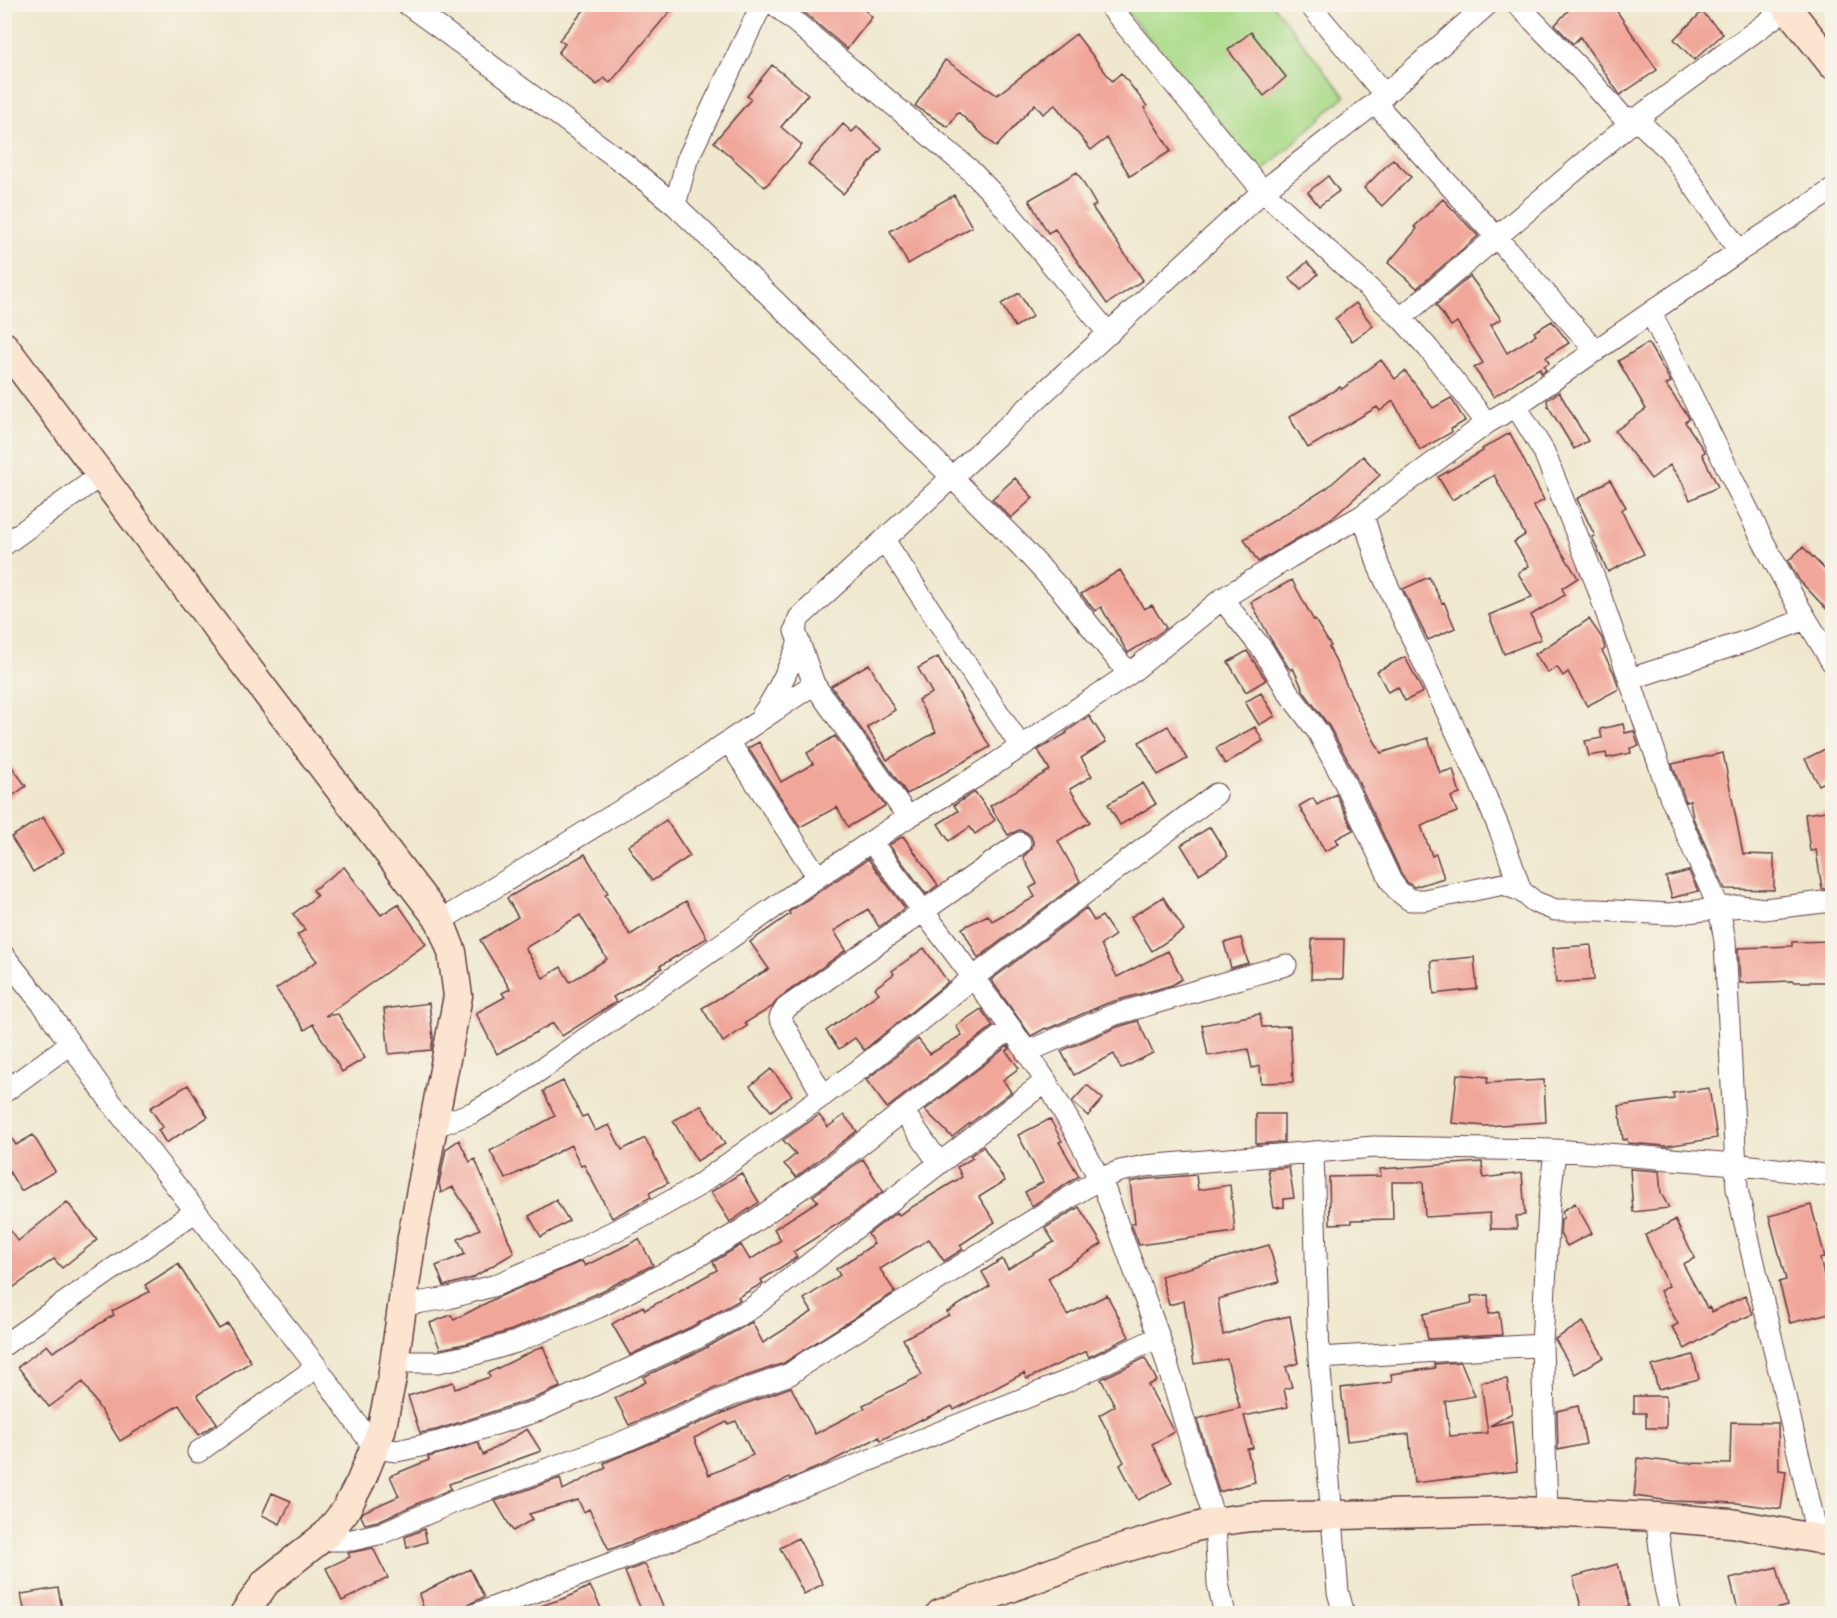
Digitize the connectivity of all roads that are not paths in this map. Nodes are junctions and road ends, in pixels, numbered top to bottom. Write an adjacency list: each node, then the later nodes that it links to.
1 (407, 4): 14 (street)
2 (762, 4): 14 (street)
3 (774, 4): 19 (street)
4 (1108, 4): 13 (street)
5 (1309, 4): 10 (street)
6 (1488, 4): 10 (street)
7 (1517, 4): 11 (street)
8 (1785, 6): 9 (street); 11 (street)
9 (1833, 64)
10 (1380, 99): 13 (street); 15 (street)
11 (1636, 119): 15 (street); 16 (street)
12 (1833, 190): 16 (street)
13 (1263, 191): 18 (street); 19 (street)
14 (675, 205): 25 (street)
15 (1497, 238): 18 (street); 21 (street)
16 (1739, 250): 17 (street)
17 (1651, 313): 21 (street); 30 (street)
18 (1401, 318): 23 (street)
19 (1108, 334): 25 (street)
20 (4, 346): 24 (street)
21 (1596, 351): 22 (street)
22 (1516, 406): 23 (street); 34 (street)
23 (1487, 423): 26 (street)
24 (101, 475): 28 (street); 48 (street)
25 (951, 478): 27 (street); 33 (street)
26 (1363, 515): 29 (street); 44 (street)
27 (884, 540): 31 (street); 38 (street)
28 (4, 545)
29 (1222, 599): 33 (street); 44 (street)
30 (1806, 619): 32 (street); 34 (street)
31 (799, 642): 35 (street); 36 (street)
32 (1833, 662)
33 (1129, 674): 38 (street)
34 (1630, 679): 46 (street)
35 (814, 684): 36 (street); 40 (street)
36 (754, 725): 37 (street)
37 (729, 742): 43 (street); 48 (street)
38 (1021, 747): 40 (street)
39 (1216, 794): 51 (street)
40 (908, 817): 41 (street)
41 (872, 843): 43 (street); 47 (street)
42 (1020, 843): 47 (street)
43 (818, 877): 59 (street)
44 (1521, 891): 46 (street)
45 (1833, 901): 46 (street)
46 (1719, 908): 63 (street)
47 (923, 910): 51 (street); 57 (street)
48 (440, 921): 59 (street)
49 (4, 956): 53 (street)
50 (1286, 965): 54 (street)
51 (974, 977): 52 (street); 57 (street)
52 (1011, 1028): 54 (street); 58 (street)
53 (70, 1044): 56 (street); 66 (street)
54 (1026, 1052): 55 (street)
55 (1046, 1082): 62 (street); 65 (street)
56 (4, 1092)
57 (823, 1096): 67 (street)
58 (903, 1111): 62 (street); 72 (street)
59 (433, 1127): 67 (street)
60 (1555, 1150): 61 (street); 63 (street); 70 (street)
61 (1313, 1152): 65 (street); 71 (street)
62 (939, 1163): 74 (street)
63 (1735, 1164): 64 (street); 81 (street)
64 (1833, 1176)
65 (1099, 1179): 68 (street); 80 (street)
66 (196, 1211): 69 (street); 73 (street)
67 (402, 1305): 72 (street)
68 (1159, 1337): 79 (street); 85 (street)
69 (4, 1345)
70 (1542, 1345): 71 (street); 76 (street)
71 (1319, 1358): 77 (street)
72 (394, 1362): 74 (street)
73 (317, 1367): 74 (street); 75 (street)
74 (374, 1448): 80 (street)
75 (198, 1452)
76 (1547, 1513): 77 (street); 78 (street)
77 (1333, 1515): 79 (street); 87 (street)
78 (1656, 1517): 81 (street); 88 (street)
79 (1215, 1522): 82 (street); 86 (street)
80 (319, 1540): 84 (street)
81 (1825, 1542)
82 (986, 1605): 83 (street)
83 (949, 1612)
84 (244, 1614)
85 (476, 1614)
86 (1225, 1614)
87 (1344, 1614)
88 (1671, 1614)

